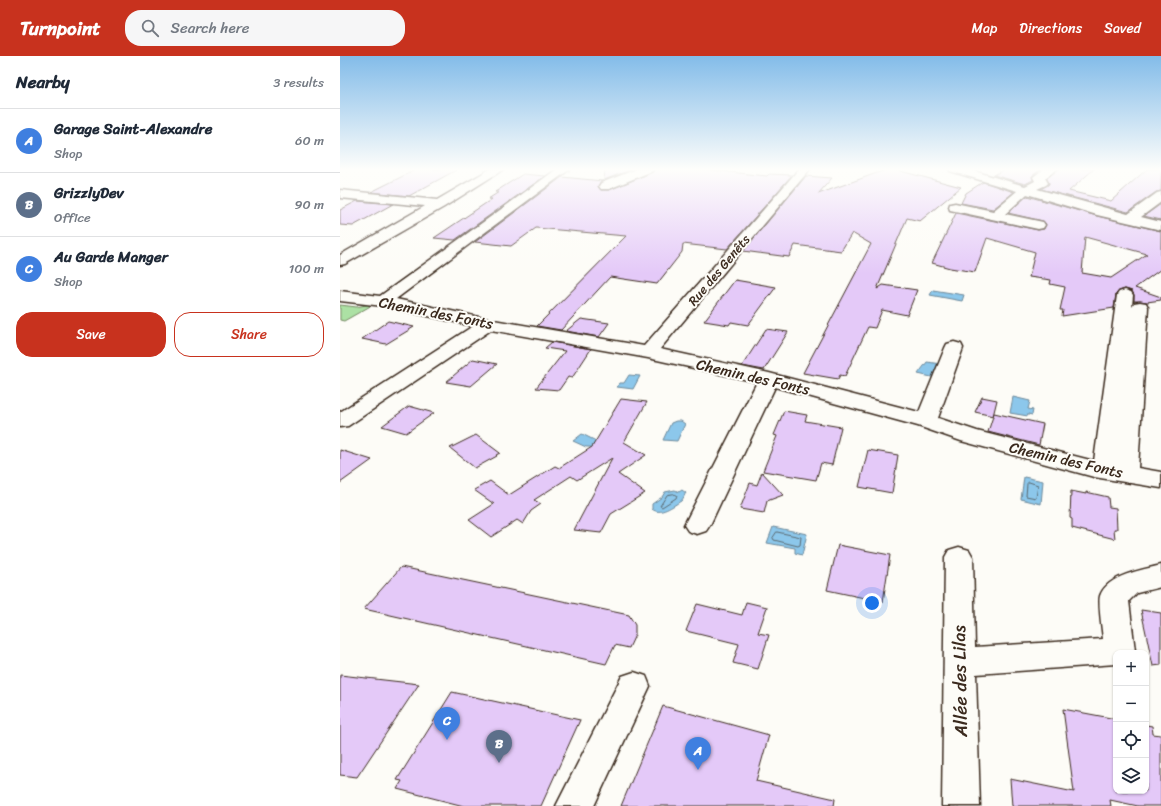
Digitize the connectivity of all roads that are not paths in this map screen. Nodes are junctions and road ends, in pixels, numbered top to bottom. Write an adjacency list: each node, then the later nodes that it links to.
1 (440, 204): 12 (street)
2 (517, 204): 14 (street)
3 (775, 204): 17 (street, Rue des Genêts)
4 (1009, 204): 8 (street)
5 (1076, 204): 9 (street)
6 (1150, 204): 9 (street)
7 (955, 207): 8 (street)
8 (996, 215): 10 (street)
9 (1130, 219): 11 (street)
10 (1038, 225)
11 (1161, 226)
12 (340, 261)
13 (340, 296): 14 (street, Chemin des Fonts)
14 (383, 301): 15 (street, Chemin des Fonts)
15 (488, 324): 17 (street, Chemin des Fonts); 19 (street)
16 (954, 348): 20 (street)
17 (648, 352): 18 (street, Chemin des Fonts)
18 (769, 379): 20 (street, Chemin des Fonts); 24 (street)
19 (340, 421)
20 (926, 421): 21 (street, Chemin des Fonts)
21 (1105, 470): 22 (street, Chemin des Fonts); 22 (street)
22 (1126, 474): 23 (street, Chemin des Fonts)
23 (1161, 480)
24 (697, 525)
25 (959, 557): 27 (street, Allée des Lilas)
26 (1161, 576): 27 (street)
27 (959, 662): 30 (street, Allée des Lilas)
28 (634, 686): 29 (street)
29 (575, 806)
30 (961, 806)

